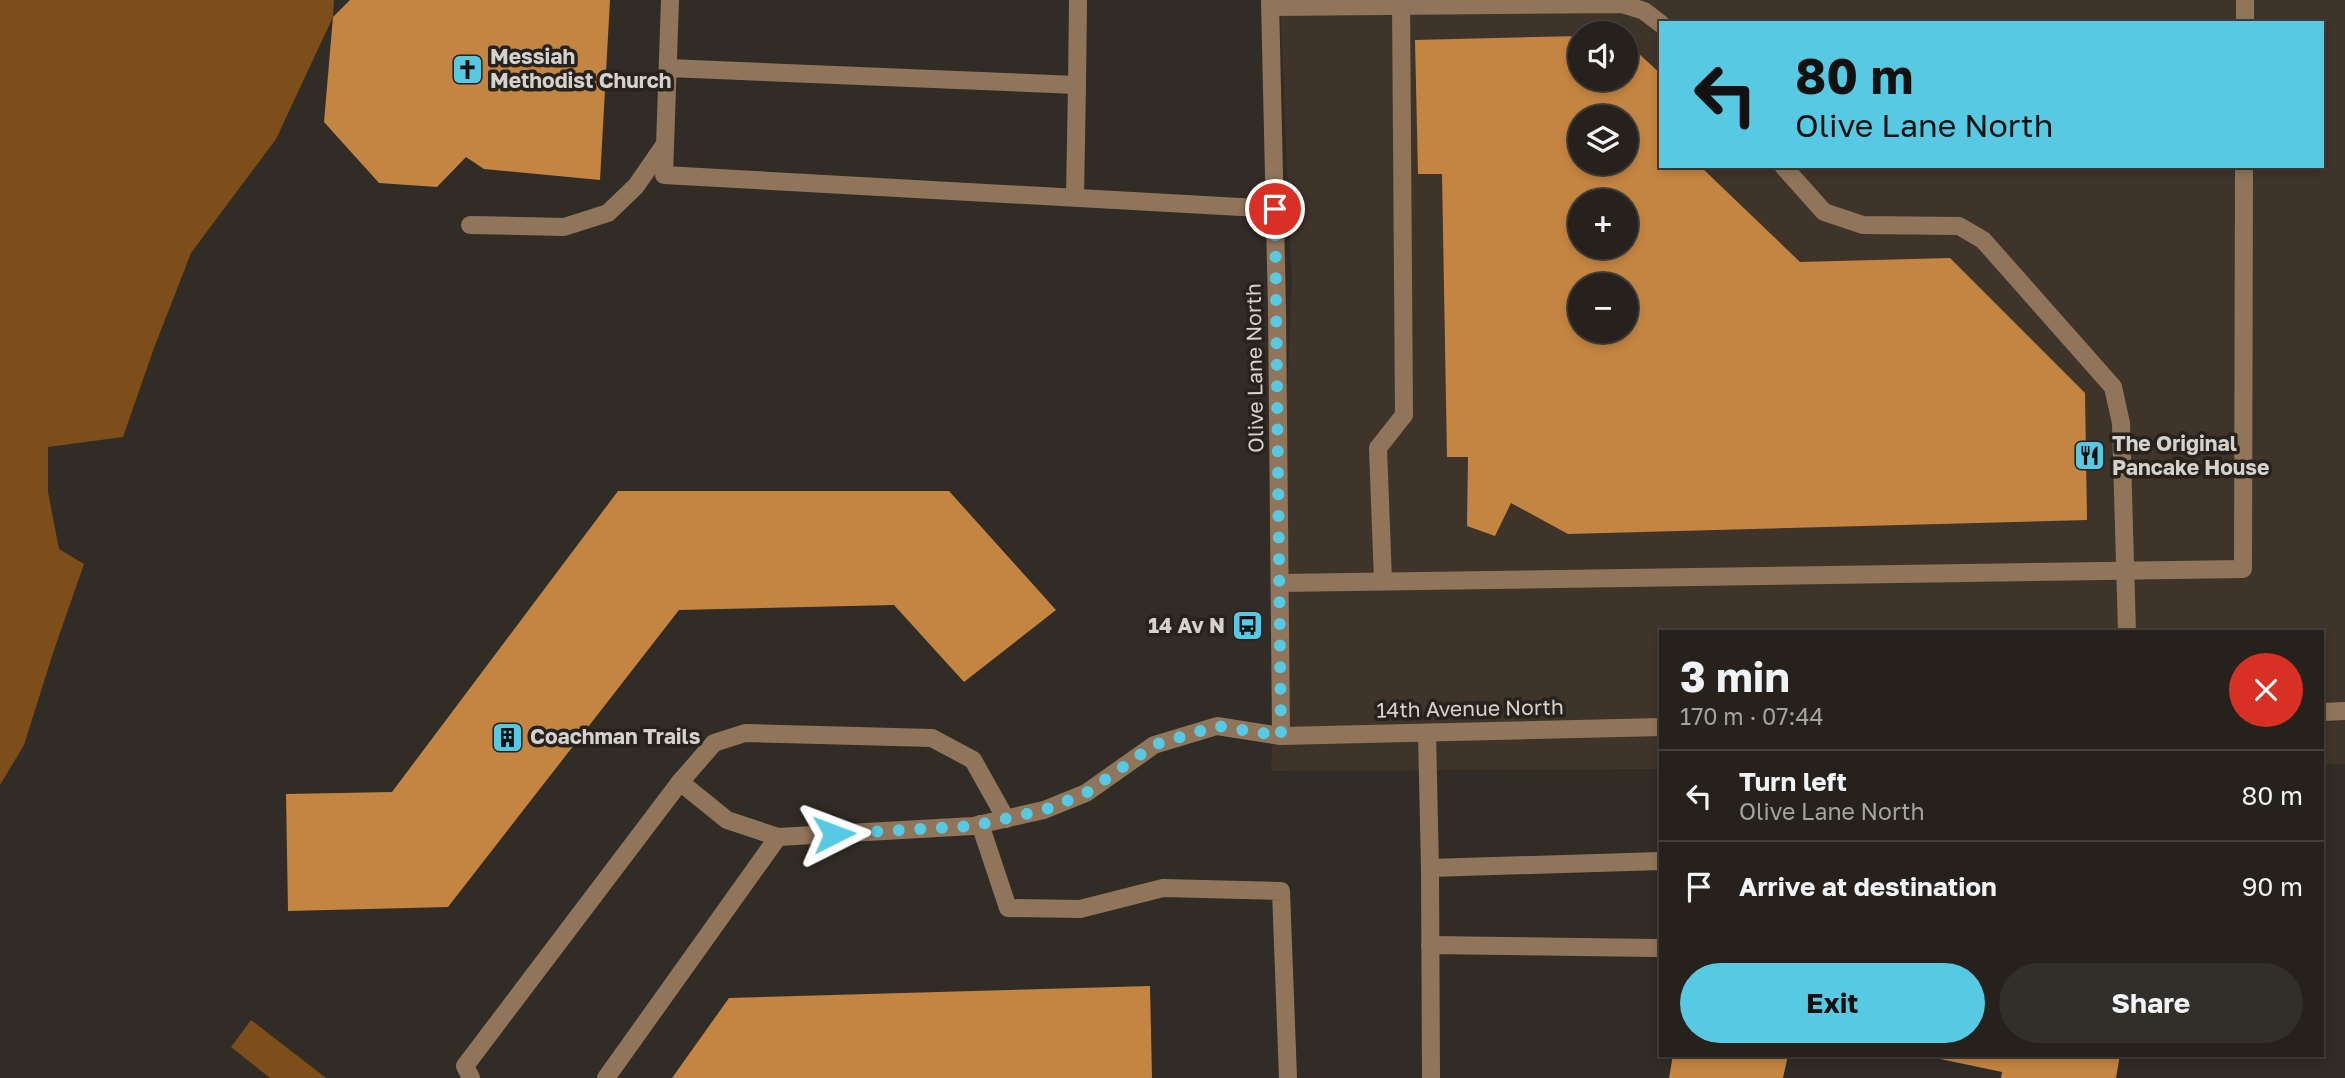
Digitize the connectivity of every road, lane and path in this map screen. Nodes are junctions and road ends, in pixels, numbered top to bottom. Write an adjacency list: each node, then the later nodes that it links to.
1 (670, 0): 8 (street)
2 (1078, 0): 9 (street)
3 (2245, 0): 6 (street)
4 (1270, 3): 5 (street); 14 (street, Olive Lane North)
5 (1401, 3): 7 (street); 17 (street)
6 (2245, 21)
7 (1659, 22)
8 (667, 68): 9 (street); 10 (street)
9 (1077, 85): 13 (street)
10 (665, 144): 13 (street); 15 (street)
11 (1785, 168): 16 (street)
12 (2244, 168): 16 (street)
13 (1075, 196): 14 (street)
14 (1275, 209): 18 (street, Olive Lane North)
15 (470, 225)
16 (2125, 572): 17 (street); 19 (street)
17 (1383, 581): 18 (street)
18 (1280, 583): 24 (street, Olive Lane North)
19 (2127, 630)
20 (2345, 711): 21 (street)
21 (2324, 712)
22 (1659, 727): 23 (street, 14th Avenue North)
23 (1427, 733): 24 (street, 14th Avenue North); 30 (street)
24 (1281, 736): 26 (street, 14th Avenue North)
25 (680, 782): 26 (street); 28 (street); 33 (street)
26 (1006, 819): 27 (street, 14th Avenue North)
27 (980, 824): 28 (street, 14th Avenue North); 35 (street)
28 (778, 836): 34 (street)
29 (1659, 861): 30 (street)
30 (1430, 868): 31 (street)
31 (1430, 945): 32 (street); 36 (street)
32 (1656, 948)
33 (471, 1078)
34 (606, 1078)
35 (1288, 1078)
36 (1431, 1078)

